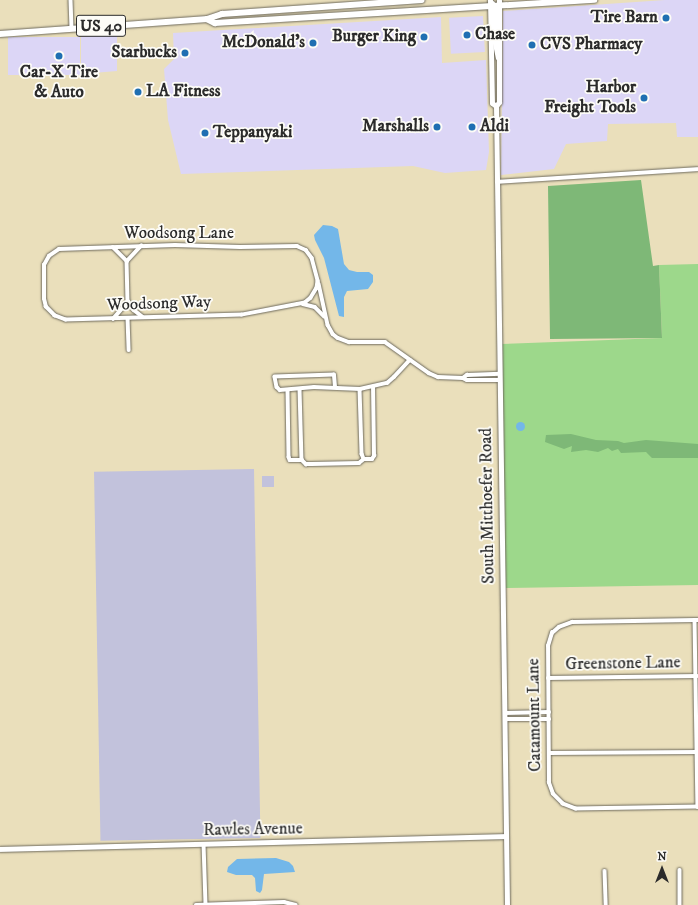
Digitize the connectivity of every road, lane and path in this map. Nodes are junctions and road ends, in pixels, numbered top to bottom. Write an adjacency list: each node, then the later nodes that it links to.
1 (71, 0): 6 (street)
2 (422, 0): 5 (main road, US 40)
3 (594, 0): 4 (main road, US 40)
4 (493, 3): 5 (main road, US 40); 8 (main road, South Mitthoefer Road); 8 (main road, South Mitthoefer Road)
5 (207, 19): 6 (main road, US 40)
6 (72, 28): 7 (main road, US 40)
7 (0, 34)
8 (496, 106): 10 (main road, South Mitthoefer Road)
9 (698, 169): 10 (street)
10 (497, 182): 24 (main road, South Mitthoefer Road)
11 (141, 246): 12 (street, Woodsong Lane); 13 (street); 14 (street, Woodsong Lane)
12 (113, 247): 13 (street); 15 (street, Woodsong Lane)
13 (127, 262): 16 (street)
14 (318, 281): 17 (street); 21 (street, Woodsong Lane)
15 (44, 284): 20 (street, Woodsong Way)
16 (128, 302): 18 (street); 20 (street)
17 (301, 304): 18 (street, Woodsong Way); 21 (street)
18 (143, 317): 19 (street, Woodsong Way)
19 (128, 318): 20 (street, Woodsong Way); 22 (street)
20 (114, 319)
21 (326, 320): 23 (street)
22 (129, 350)
23 (410, 360): 24 (street); 26 (street)
24 (500, 377): 36 (main road, South Mitthoefer Road)
25 (335, 387): 27 (street); 28 (street); 29 (street)
26 (373, 388): 28 (street); 30 (street)
27 (300, 389): 29 (street); 31 (street)
28 (360, 389): 30 (street)
29 (288, 391): 31 (street)
30 (364, 459): 31 (street)
31 (302, 460)
32 (697, 620): 33 (street); 34 (street, Catamount Lane)
33 (697, 676): 34 (street, Greenstone Lane); 39 (street)
34 (548, 678): 35 (street, Catamount Lane)
35 (549, 712): 36 (street); 38 (street, Catamount Lane)
36 (505, 713): 37 (main road, South Mitthoefer Road)
37 (505, 719): 38 (street); 42 (main road, South Mitthoefer Road)
38 (549, 719): 40 (street, Catamount Lane)
39 (698, 752): 40 (street); 41 (street)
40 (549, 753): 41 (street, Catamount Lane)
41 (698, 807)
42 (506, 836): 43 (street, Rawles Avenue); 51 (main road, South Mitthoefer Road)
43 (204, 844): 44 (street, Rawles Avenue); 47 (street)
44 (0, 849)
45 (680, 870): 53 (street)
46 (605, 871): 52 (street)
47 (206, 904): 48 (street); 49 (street)
48 (236, 904): 50 (street)
49 (196, 905)
50 (296, 905)
51 (507, 905)
52 (606, 905)
53 (680, 905)

